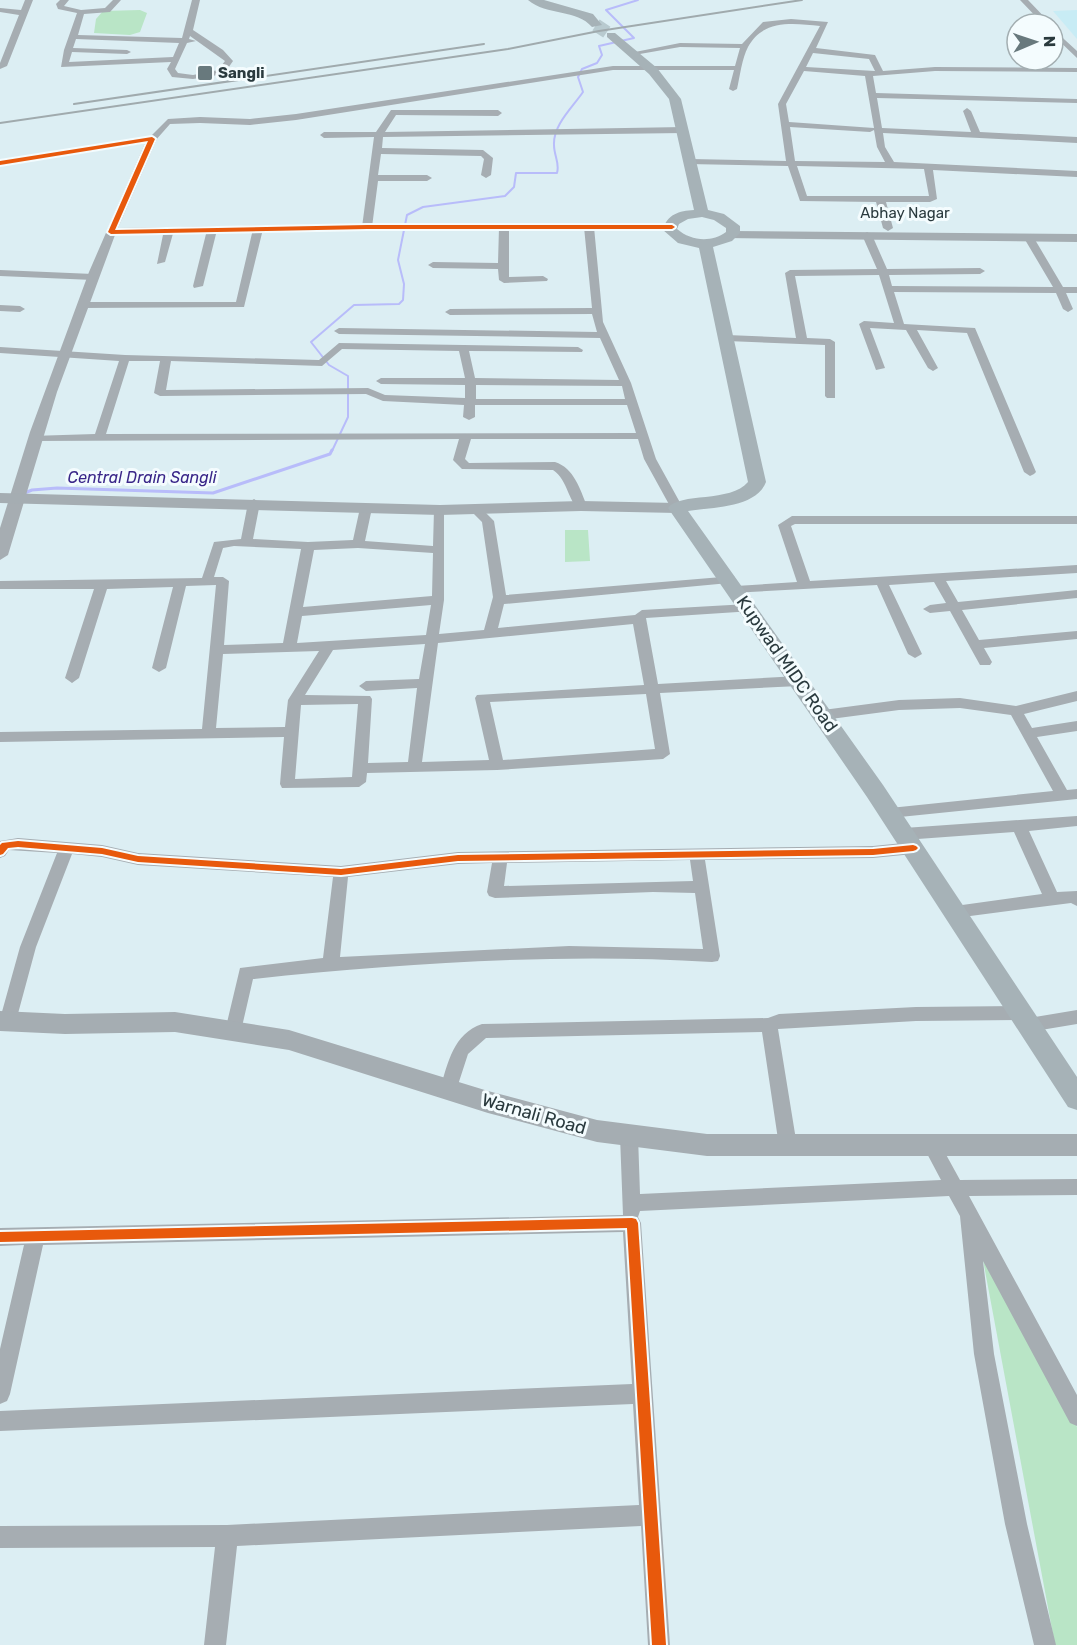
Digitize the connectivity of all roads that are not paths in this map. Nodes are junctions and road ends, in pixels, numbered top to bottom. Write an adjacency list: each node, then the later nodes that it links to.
1 (29, 0): 11 (street)
2 (65, 0): 9 (street)
3 (117, 0): 9 (street)
4 (196, 0): 12 (street)
5 (534, 0): 6 (main road)
6 (574, 0)
7 (1024, 0): 10 (street)
8 (0, 10): 11 (street)
9 (81, 12): 15 (street)
10 (1036, 12)
11 (24, 13): 13 (street)
12 (189, 31): 16 (street); 17 (street)
13 (16, 35): 19 (street); 27 (street)
14 (611, 35): 24 (main road)
15 (72, 37): 16 (street); 21 (street)
16 (184, 40): 17 (street); 26 (street)
17 (201, 42): 26 (street)
18 (1065, 43): 25 (street)
19 (0, 45)
20 (744, 46): 22 (street); 24 (street); 29 (street)
21 (68, 50): 23 (street); 26 (street)
22 (810, 50): 30 (street); 32 (street)
23 (127, 52)
24 (634, 53): 28 (main road)
25 (1077, 56)
26 (174, 59)
27 (0, 67)
28 (649, 67): 29 (street); 41 (main road); 45 (street)
29 (736, 68): 34 (street)
30 (803, 69): 33 (street); 39 (street)
31 (1077, 70): 32 (street)
32 (880, 73): 33 (street)
33 (868, 74): 35 (street)
34 (733, 89)
35 (873, 95): 36 (street); 40 (street)
36 (1077, 101)
37 (967, 111): 43 (street)
38 (498, 113): 42 (street)
39 (784, 124): 40 (street); 50 (street)
40 (874, 129): 43 (street); 51 (street)
41 (684, 130): 42 (street); 48 (main road)
42 (380, 134): 44 (street); 47 (street)
43 (976, 134): 46 (street)
44 (324, 135)
45 (152, 139): 49 (street); 69 (street)
46 (1077, 140)
47 (377, 151): 54 (street); 55 (street)
48 (691, 162): 50 (street); 58 (main road)
49 (0, 163)
50 (791, 163): 51 (street); 57 (street)
51 (891, 165): 52 (street)
52 (928, 166): 53 (street); 57 (street)
53 (1077, 174)
54 (486, 176)
55 (374, 178): 56 (street); 59 (street)
56 (427, 178)
57 (880, 198): 63 (street)
58 (702, 213): 61 (main road); 67 (main road)
59 (368, 226): 62 (street); 64 (street)
60 (589, 227): 61 (street); 62 (street); 90 (street)
61 (672, 227): 73 (main road)
62 (504, 228): 76 (street)
63 (888, 228): 67 (main road, Abhay Nagar); 68 (main road, Abhay Nagar)
64 (258, 229): 66 (street); 86 (street)
65 (169, 230): 66 (street); 69 (street); 74 (street)
66 (212, 230): 82 (street)
67 (732, 230): 70 (main road); 73 (main road)
68 (1077, 231)
69 (111, 232): 80 (street)
70 (867, 235): 71 (main road); 78 (street)
71 (1029, 238): 72 (main road); 84 (street)
72 (1077, 238)
73 (705, 243): 95 (main road)
74 (160, 262)
75 (434, 265): 76 (street)
76 (503, 266): 81 (street)
77 (980, 271): 78 (street)
78 (883, 272): 83 (street); 96 (street)
79 (0, 273): 80 (street)
80 (93, 277): 86 (street)
81 (543, 279)
82 (198, 286)
83 (888, 289): 84 (street); 92 (street)
84 (1060, 290): 85 (street); 89 (street)
85 (1077, 290)
86 (82, 305): 100 (street)
87 (0, 308): 88 (street)
88 (20, 309)
89 (1068, 309)
90 (597, 311): 91 (street); 94 (street)
91 (450, 312)
92 (905, 326): 103 (street); 104 (street); 116 (street)
93 (339, 332): 94 (street)
94 (603, 335): 107 (street)
95 (727, 339): 96 (street); 121 (main road)
96 (802, 341): 108 (street)
97 (463, 347): 99 (street); 102 (street); 106 (street)
98 (0, 350): 100 (street)
99 (578, 350)
100 (64, 353): 101 (street); 114 (street)
101 (125, 358): 102 (street); 115 (street)
102 (166, 358): 109 (street)
103 (880, 368)
104 (933, 368)
105 (381, 381): 106 (street)
106 (471, 383): 107 (street); 109 (street)
107 (626, 383): 110 (street)
108 (831, 396)
109 (471, 402): 110 (street); 111 (street)
110 (632, 402): 113 (street)
111 (469, 417)
112 (466, 435): 113 (street); 115 (street); 119 (street)
113 (642, 436): 121 (street)
114 (35, 438): 115 (street); 117 (street)
115 (99, 438)
116 (1030, 472)
117 (7, 498): 118 (main road); 129 (street)
118 (254, 503): 120 (main road); 125 (street)
119 (581, 506): 121 (main road); 122 (main road)
120 (366, 508): 123 (main road); 126 (street)
121 (678, 508): 137 (main road, Kupwad MIDC Road)
122 (475, 509): 123 (main road); 140 (street)
123 (440, 510): 128 (street)
124 (1077, 520): 138 (street)
125 (246, 542): 127 (street); 132 (street)
126 (358, 544): 127 (street); 128 (street)
127 (308, 546): 145 (street)
128 (440, 550): 141 (street)
129 (0, 555)
130 (1077, 569): 131 (street)
131 (938, 578): 133 (street); 142 (street)
132 (207, 580): 134 (street); 153 (street)
133 (881, 581): 138 (street); 154 (street)
134 (180, 584): 136 (street); 156 (street)
135 (0, 585): 136 (street)
136 (102, 585): 157 (street)
137 (732, 585): 138 (street); 140 (street); 143 (main road, Kupwad MIDC Road)
138 (805, 586)
139 (1077, 594): 142 (street)
140 (500, 596): 147 (street)
141 (438, 600): 145 (street); 149 (street)
142 (954, 607): 144 (street); 150 (street)
143 (748, 608): 146 (street); 158 (main road, Kupwad MIDC Road)
144 (930, 609)
145 (295, 612): 152 (street)
146 (639, 619): 147 (street); 161 (street)
147 (490, 632): 149 (street)
148 (1077, 636): 150 (street)
149 (432, 639): 151 (street); 159 (street)
150 (974, 645): 155 (street)
151 (329, 646): 152 (street); 163 (street)
152 (289, 648): 153 (street)
153 (217, 650): 167 (street)
154 (915, 654)
155 (985, 662)
156 (159, 668)
157 (72, 678)
158 (799, 681): 161 (street); 165 (main road, Kupwad MIDC Road)
159 (425, 683): 160 (street); 173 (street)
160 (366, 686)
161 (652, 689): 171 (street); 171 (street)
162 (1077, 696): 164 (street)
163 (296, 700): 168 (street); 172 (street)
164 (1016, 711): 165 (street); 169 (street)
165 (823, 715): 175 (main road, Kupwad MIDC Road)
166 (1077, 726): 169 (street)
167 (209, 732): 168 (street); 170 (street)
168 (291, 732): 172 (street)
169 (1029, 733): 174 (street)
170 (0, 737)
171 (497, 765): 173 (street)
172 (360, 768): 173 (street)
173 (414, 768)
174 (1070, 795): 175 (street)
175 (890, 813): 178 (main road, Kupwad MIDC Road)
176 (1077, 821): 177 (street)
177 (1019, 826): 178 (street); 186 (street)
178 (908, 841): 181 (street); 187 (main road, Kupwad MIDC Road)
179 (66, 849): 180 (street); 183 (street); 191 (street)
180 (0, 852)
181 (698, 855): 182 (street); 184 (street)
182 (500, 858): 183 (street); 184 (street)
183 (341, 872): 188 (street)
184 (701, 887): 188 (street)
185 (1076, 897): 186 (street)
186 (1052, 899): 187 (street)
187 (955, 912): 190 (main road, Kupwad MIDC Road)
188 (331, 964): 193 (street)
189 (1077, 1017): 190 (street)
190 (1025, 1019): 192 (street); 195 (main road, Kupwad MIDC Road)
191 (4, 1021): 193 (main road, Warnali Road)
192 (769, 1025): 194 (street); 198 (street)
193 (233, 1031): 194 (main road, Warnali Road)
194 (449, 1089): 196 (main road, Warnali Road)
195 (1077, 1099)
196 (629, 1136): 198 (main road, Warnali Road); 202 (street)
197 (1077, 1145): 199 (main road, Warnali Road)
198 (788, 1146): 199 (main road, Warnali Road)
199 (932, 1146): 201 (street)
200 (1077, 1186): 201 (street)
201 (955, 1188): 202 (street); 203 (street)
202 (631, 1203): 204 (street)
203 (969, 1215): 209 (street); 216 (street)
204 (632, 1223): 205 (street); 208 (street)
205 (35, 1236): 206 (street); 207 (street)
206 (0, 1237)
207 (0, 1394)
208 (643, 1394): 210 (street); 211 (street)
209 (1077, 1416)
210 (0, 1421)
211 (650, 1515): 213 (street); 215 (street)
212 (0, 1536): 213 (street)
213 (227, 1536): 214 (street)
214 (215, 1645)
215 (659, 1645)
216 (1045, 1645)

